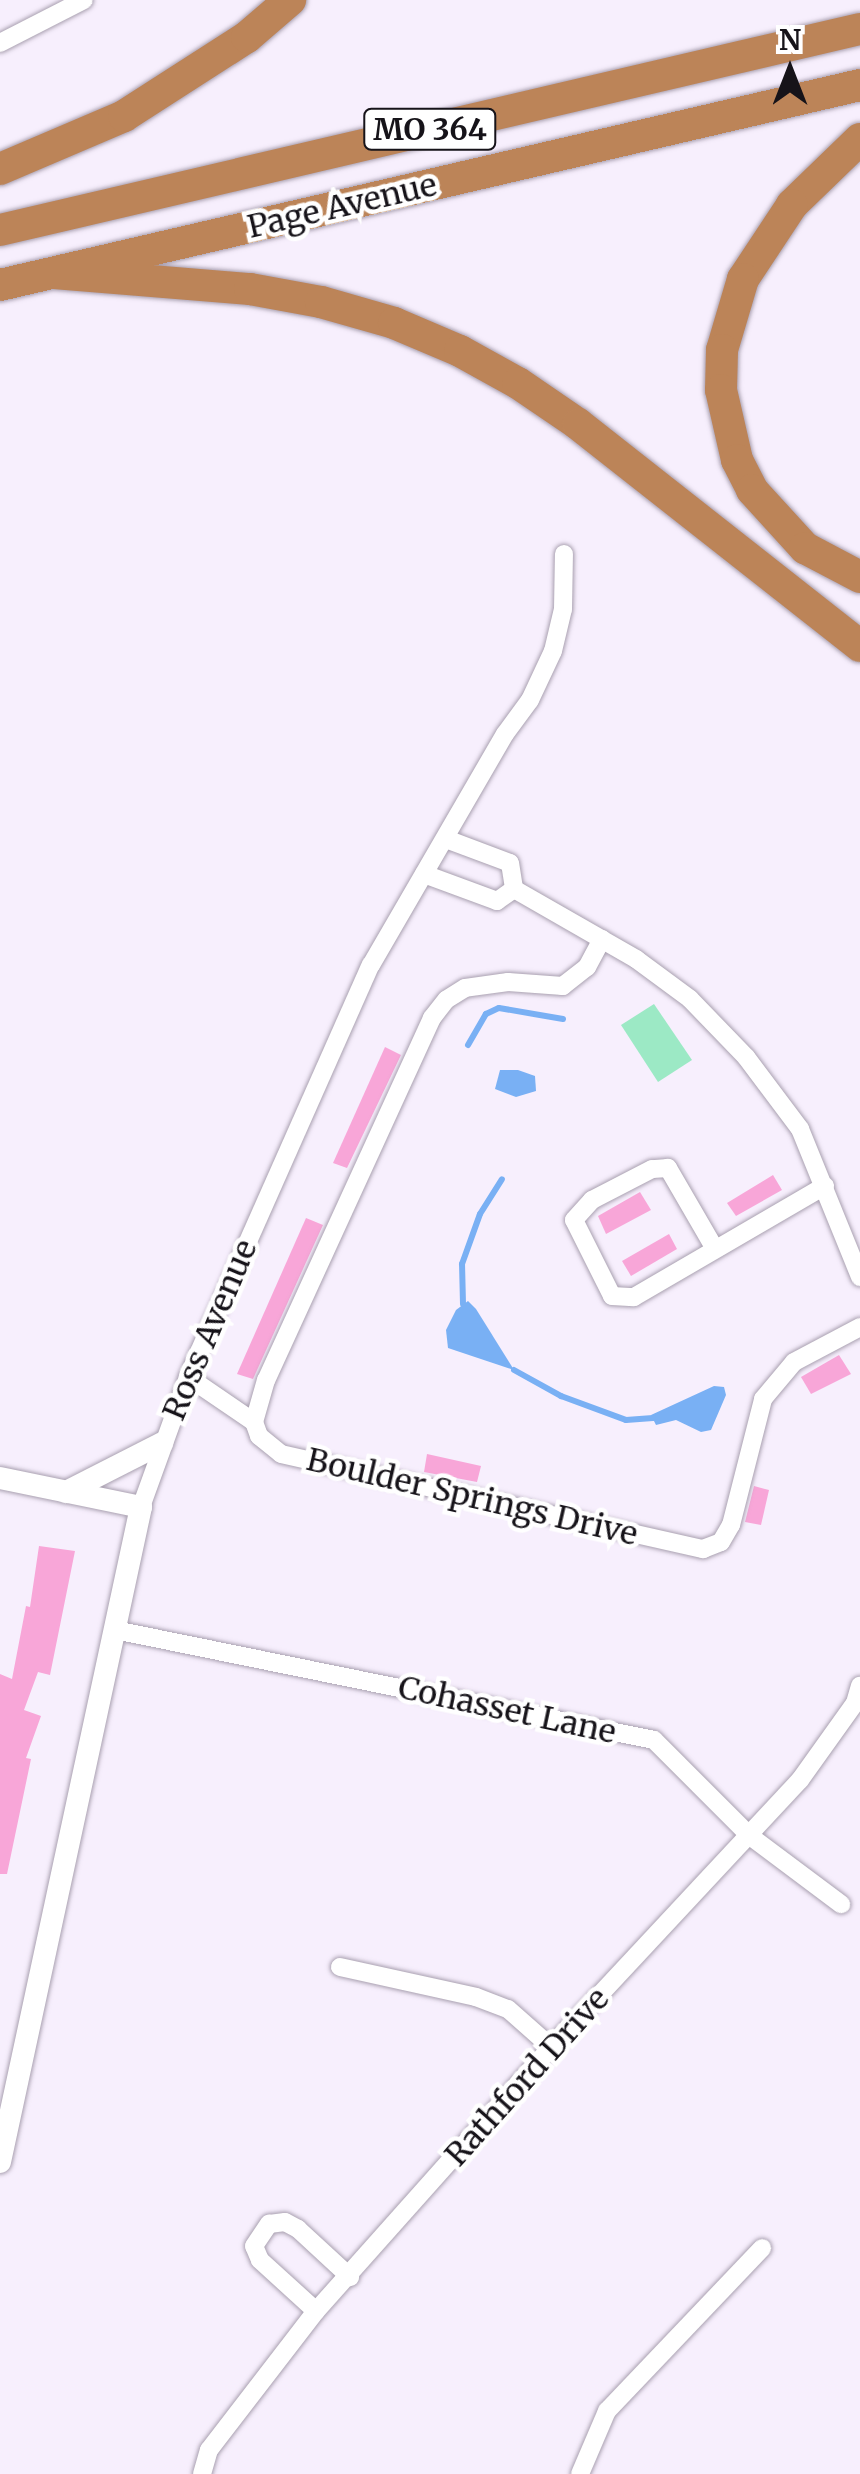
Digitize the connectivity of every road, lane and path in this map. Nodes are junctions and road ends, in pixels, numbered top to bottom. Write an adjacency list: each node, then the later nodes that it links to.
1 (84, 0): 4 (street)
2 (290, 0): 7 (highway)
3 (860, 29): 8 (highway, Page Avenue / MO 364)
4 (0, 43)
5 (860, 84): 9 (highway, Page Avenue / MO 364)
6 (860, 138): 12 (highway)
7 (0, 169)
8 (0, 230)
9 (54, 273): 10 (highway, Page Avenue / MO 364); 13 (highway)
10 (0, 286)
11 (564, 554): 14 (street, Ross Avenue)
12 (860, 577)
13 (860, 646)
14 (446, 839): 15 (street, Ross Avenue); 16 (street)
15 (424, 874): 16 (street); 22 (street, Ross Avenue)
16 (514, 889): 17 (street)
17 (602, 939): 18 (street); 23 (street)
18 (825, 1186): 19 (street); 20 (street)
19 (715, 1249): 19 (street)
20 (860, 1276)
21 (860, 1328): 23 (street, Boulder Springs Drive)
22 (188, 1377): 23 (street, Boulder Springs Drive); 24 (street, Ross Avenue)
23 (254, 1422)
24 (162, 1443): 26 (street); 27 (street, Ross Avenue)
25 (0, 1478): 26 (street)
26 (66, 1492): 27 (street)
27 (141, 1507): 28 (street, Ross Avenue)
28 (114, 1630): 30 (street, Cohasset Lane); 34 (street, Ross Avenue)
29 (860, 1686): 30 (street, Rathford Drive)
30 (750, 1836): 31 (street, Cohasset Lane); 33 (street, Rathford Drive)
31 (841, 1904)
32 (340, 1967): 33 (street)
33 (551, 2047): 36 (street, Rathford Drive)
34 (0, 2162)
35 (762, 2248): 39 (street)
36 (350, 2277): 37 (street, Rathford Drive); 37 (street)
37 (316, 2312): 38 (street, Rathford Drive)
38 (202, 2474)
39 (580, 2474)

